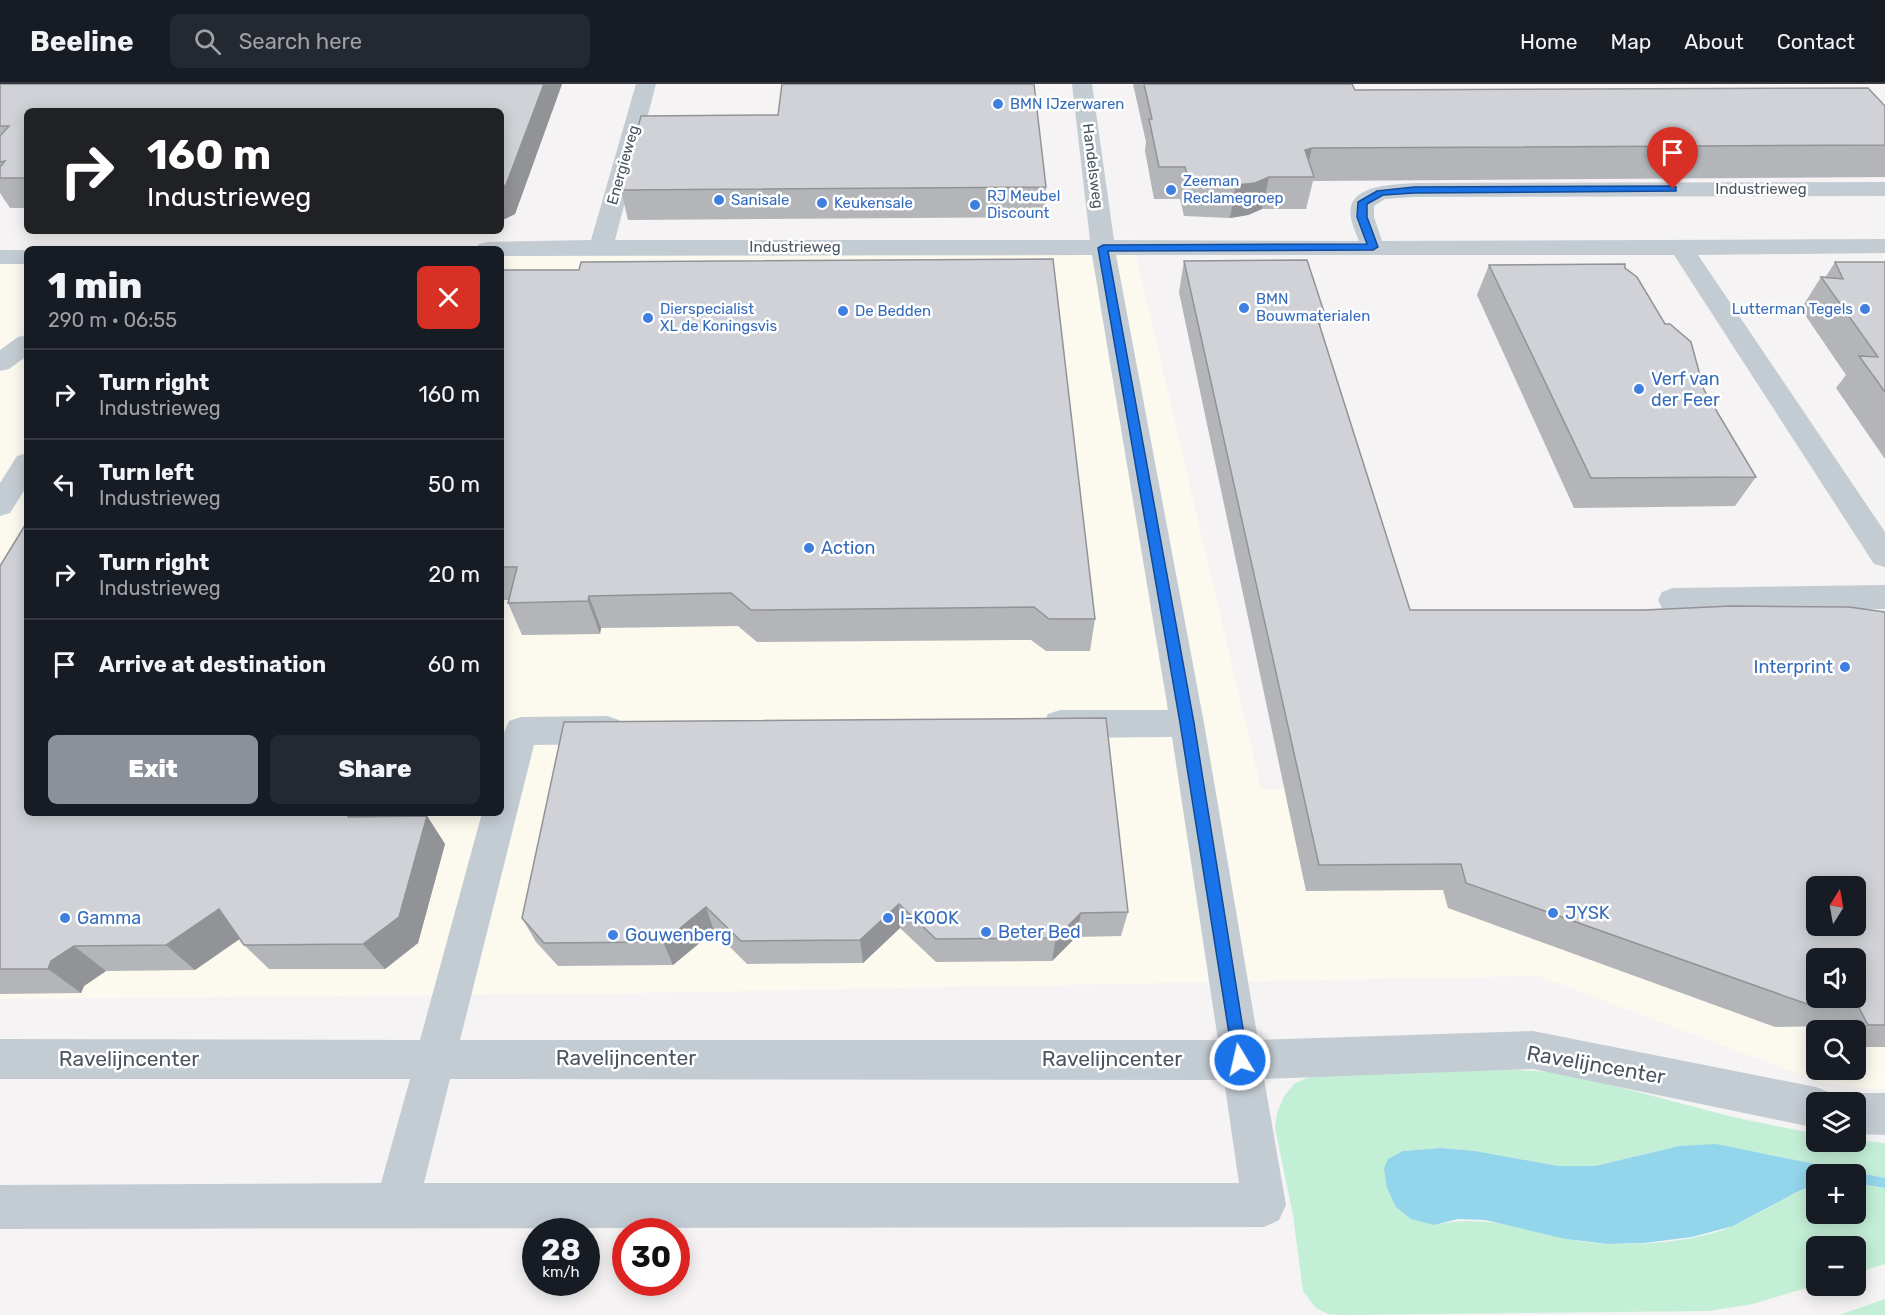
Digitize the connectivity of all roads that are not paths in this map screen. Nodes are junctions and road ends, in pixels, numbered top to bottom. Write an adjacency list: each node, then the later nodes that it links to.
1 (646, 84): 5 (street, Energieweg)
2 (1082, 84): 7 (street, Handelsweg)
3 (1885, 189): 6 (street, Industrieweg)
4 (1885, 246): 8 (street, Industrieweg)
5 (601, 247): 7 (street, Industrieweg); 9 (street, Industrieweg)
6 (1373, 247): 7 (street, Industrieweg); 8 (street, Industrieweg)
7 (1103, 248): 19 (street)
8 (1681, 248): 16 (street)
9 (504, 249)
10 (0, 257): 11 (street)
11 (24, 257)
12 (24, 346): 13 (street)
13 (0, 363)
14 (24, 468): 15 (street)
15 (0, 506)
16 (1885, 556)
17 (1885, 597): 18 (street)
18 (1673, 600)
19 (1187, 723): 20 (street); 26 (street)
20 (1032, 725)
21 (640, 729): 22 (street)
22 (504, 796)
23 (499, 816): 24 (street)
24 (438, 1058): 25 (street, Ravelijncenter); 26 (street, Ravelijncenter); 30 (street)
25 (0, 1059)
26 (1240, 1060): 27 (street, Ravelijncenter); 30 (street)
27 (1806, 1106)
28 (1866, 1114): 29 (street)
29 (1885, 1114)
30 (398, 1205): 31 (street)
31 (0, 1207)

